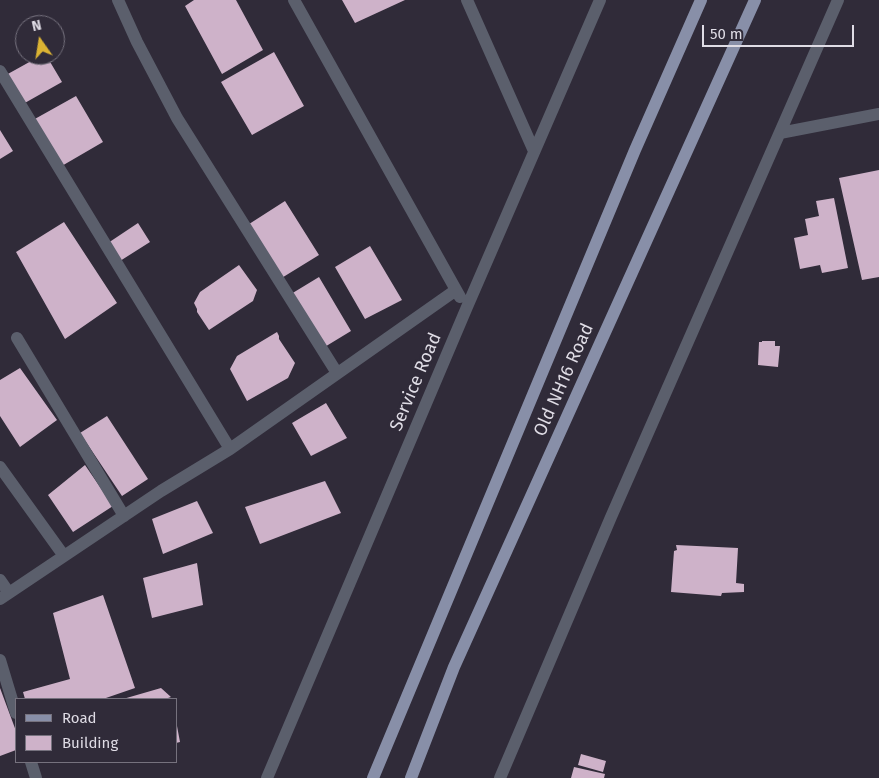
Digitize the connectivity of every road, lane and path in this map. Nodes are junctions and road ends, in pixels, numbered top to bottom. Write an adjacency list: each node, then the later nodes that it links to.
1 (118, 0): 15 (street)
2 (294, 0): 12 (street)
3 (467, 0): 11 (street)
4 (600, 0): 11 (street, Service Road)
5 (701, 0): 27 (main road, Old NH16 Road)
6 (755, 0): 28 (main road, Old NH16 Road)
7 (838, 0): 10 (street)
8 (0, 71): 16 (street)
9 (879, 114): 10 (street)
10 (780, 133): 29 (street)
11 (534, 151): 13 (street, Service Road)
12 (456, 290): 13 (street); 15 (street)
13 (467, 307): 26 (street, Service Road)
14 (17, 338): 18 (street)
15 (337, 373): 16 (street)
16 (230, 449): 18 (street)
17 (0, 467): 19 (street)
18 (124, 516): 19 (street)
19 (64, 556): 21 (street)
20 (0, 580): 21 (street)
21 (4, 596)
22 (0, 660): 23 (street)
23 (15, 710)
24 (31, 763): 25 (street)
25 (36, 778)
26 (267, 778)
27 (373, 778)
28 (411, 778)
29 (500, 778)

